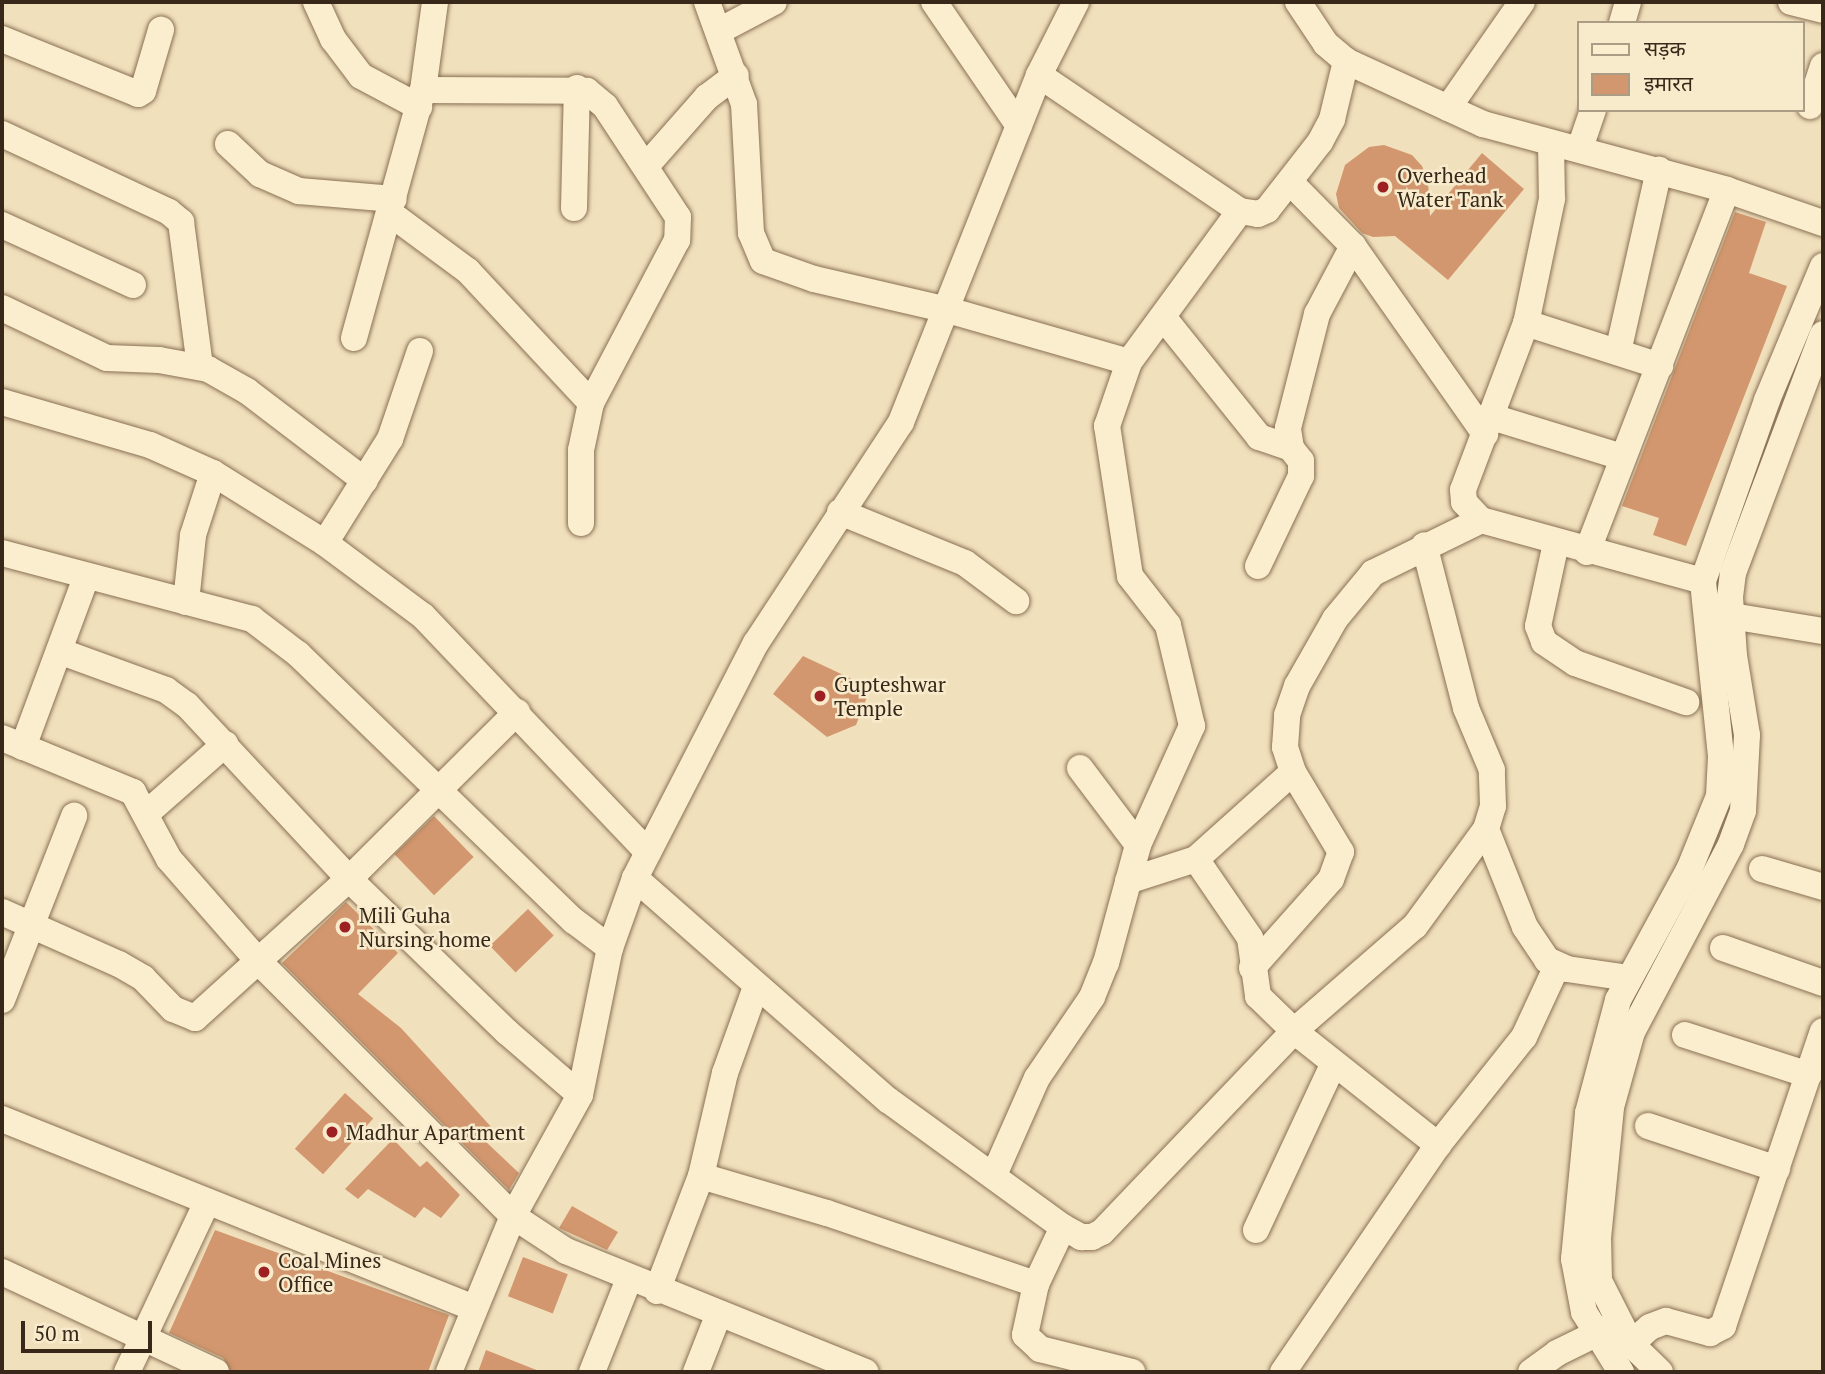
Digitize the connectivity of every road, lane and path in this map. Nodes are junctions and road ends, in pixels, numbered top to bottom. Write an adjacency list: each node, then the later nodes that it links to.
1 (316, 2): 21 (street)
2 (435, 2): 21 (street)
3 (707, 2): 14 (street)
4 (774, 2): 14 (street)
5 (934, 2): 25 (street)
6 (1076, 2): 19 (street)
7 (1298, 2): 16 (street)
8 (1522, 2): 23 (street)
9 (1628, 2): 12 (street)
10 (1791, 2): 11 (street)
11 (1823, 10)
12 (1623, 21)
13 (161, 30): 15 (street)
14 (719, 32): 18 (street)
15 (2, 38)
16 (1346, 61): 23 (street); 32 (street)
17 (1823, 66): 22 (street)
18 (736, 75): 30 (street); 43 (street)
19 (1039, 75): 25 (street); 36 (street)
20 (577, 88): 21 (street); 30 (street); 35 (street)
21 (421, 99): 34 (street)
22 (1812, 106)
23 (1448, 108): 27 (street)
24 (1592, 112): 29 (street)
25 (1019, 126): 43 (street)
26 (2, 134): 52 (street)
27 (1551, 144): 29 (street); 45 (street)
28 (228, 145): 34 (street)
29 (1580, 148): 31 (street)
30 (647, 165): 54 (street)
31 (1659, 170): 33 (street); 49 (street)
32 (1290, 182): 36 (street); 39 (street)
33 (1727, 190): 37 (street); 51 (street)
34 (393, 206): 47 (street); 54 (street)
35 (574, 208)
36 (1240, 211): 44 (street)
37 (1823, 223)
38 (2, 225): 41 (street)
39 (1353, 246): 55 (street); 56 (street)
40 (1823, 267): 70 (street)
41 (133, 285)
42 (2, 308): 52 (street)
43 (948, 310): 50 (street); 60 (street)
44 (1163, 317): 50 (street); 56 (street)
45 (1525, 323): 49 (street); 55 (street)
46 (1823, 334): 73 (street)
47 (354, 338)
48 (420, 351): 59 (street)
49 (1618, 352): 51 (street)
50 (1129, 362): 86 (street)
51 (1660, 366): 57 (street)
52 (200, 367): 59 (street)
53 (2, 402): 58 (street)
54 (592, 403): 62 (street)
55 (1488, 426): 57 (street); 61 (street)
56 (1291, 449): 68 (street)
57 (1622, 457): 66 (street)
58 (213, 474): 63 (street); 72 (street)
59 (365, 481): 63 (street)
60 (840, 512): 71 (street); 87 (street)
61 (1481, 520): 64 (street); 65 (street)
62 (581, 523)
63 (325, 543): 77 (street)
64 (1556, 543): 66 (street); 76 (street)
65 (1424, 545): 81 (street); 85 (street)
66 (1587, 552): 70 (street)
67 (2, 553): 69 (street)
68 (1258, 566)
69 (86, 578): 72 (street); 75 (street)
70 (1703, 581): 101 (street)
71 (1016, 601)
72 (186, 602): 82 (street)
73 (1731, 616): 74 (street); 128 (street)
74 (1823, 631)
75 (59, 651): 78 (street); 79 (street)
76 (1686, 702)
77 (517, 712): 82 (street); 87 (street)
78 (13, 743): 83 (street)
79 (225, 744): 83 (street); 91 (street)
80 (1080, 768): 86 (street)
81 (1293, 772): 88 (street); 100 (street)
82 (440, 790): 91 (street); 96 (street)
83 (148, 812): 98 (street)
84 (74, 816): 95 (street)
85 (1486, 829): 99 (street); 105 (street)
86 (1138, 845): 92 (street)
87 (648, 852): 90 (street)
88 (1196, 859): 92 (street); 100 (street)
89 (1762, 869): 93 (street)
90 (635, 878): 96 (street); 103 (street)
91 (349, 879): 98 (street); 110 (street)
92 (1128, 881): 115 (street)
93 (1823, 887)
94 (2, 912): 95 (street)
95 (33, 925): 98 (street); 104 (street)
96 (610, 948): 110 (street)
97 (1723, 948): 102 (street)
98 (260, 963): 118 (street)
99 (1557, 966): 101 (street); 113 (street)
100 (1252, 968): 105 (street)
101 (1629, 978): 127 (street)
102 (1823, 983)
103 (756, 987): 115 (street); 116 (street)
104 (2, 1000)
105 (1294, 1031): 108 (street); 119 (street)
106 (1823, 1031): 109 (street)
107 (1685, 1035): 109 (street)
108 (1334, 1063): 113 (street); 120 (street)
109 (1810, 1074): 114 (street)
110 (580, 1095): 118 (street)
111 (2, 1119): 117 (street)
112 (1648, 1126): 114 (street)
113 (1438, 1145): 137 (street)
114 (1777, 1169): 128 (street)
115 (994, 1175): 119 (street)
116 (701, 1176): 123 (street); 124 (street)
117 (207, 1202): 125 (street); 129 (street)
118 (513, 1216): 121 (street); 125 (street)
119 (1063, 1227): 123 (street)
120 (1256, 1230)
121 (629, 1279): 124 (street); 133 (street)
122 (5, 1282): 129 (street)
123 (1036, 1284): 136 (street)
124 (657, 1291): 126 (street)
125 (474, 1308): 132 (street)
126 (719, 1316): 134 (street); 135 (street)
127 (1594, 1333): 128 (street); 138 (street); 139 (street)
128 (1625, 1334): 140 (street)
129 (144, 1340): 130 (street); 131 (street)
130 (127, 1372)
131 (216, 1372)
132 (449, 1372)
133 (592, 1372)
134 (696, 1372)
135 (866, 1372)
136 (1132, 1372)
137 (1283, 1372)
138 (1531, 1372)
139 (1621, 1372)
140 (1660, 1372)

